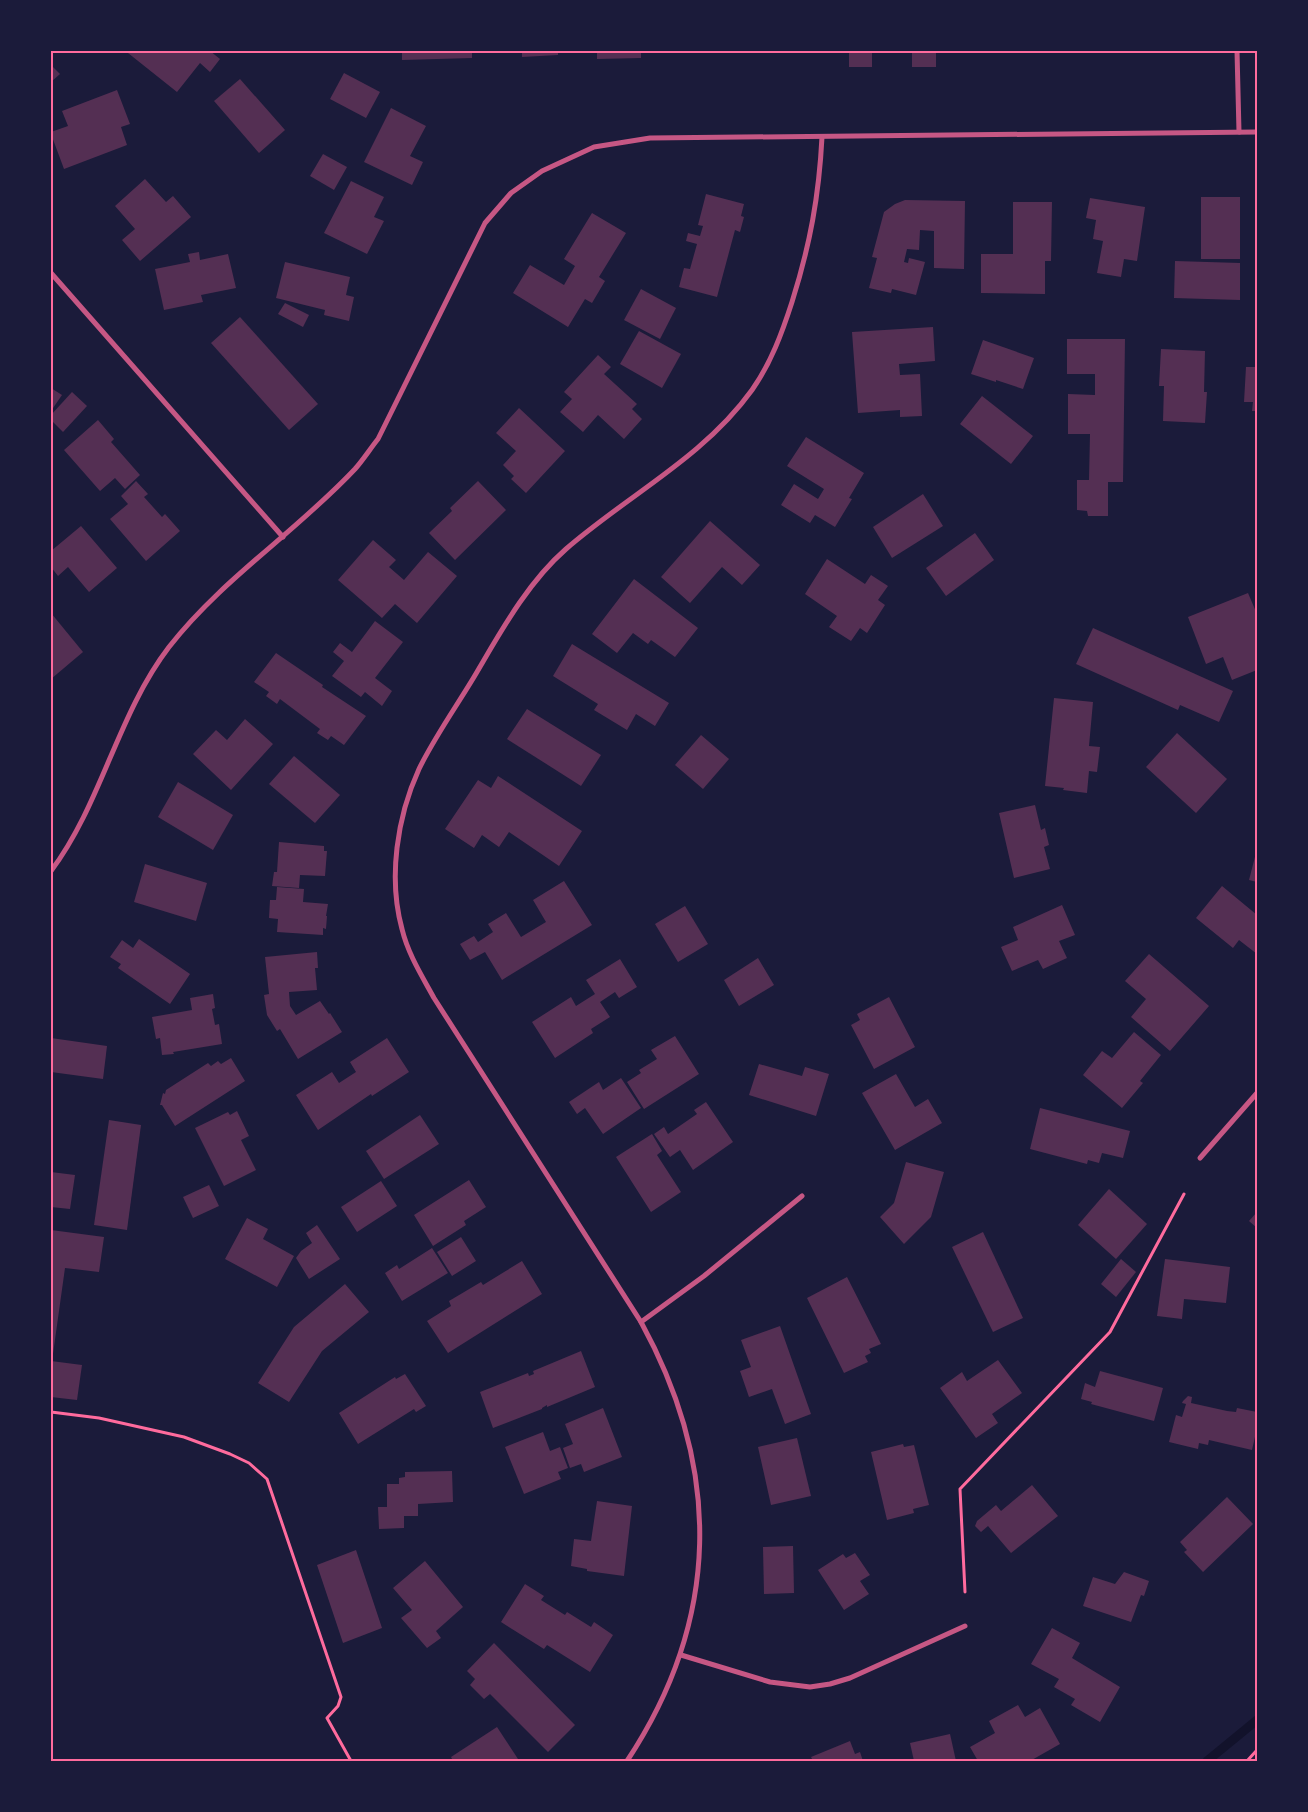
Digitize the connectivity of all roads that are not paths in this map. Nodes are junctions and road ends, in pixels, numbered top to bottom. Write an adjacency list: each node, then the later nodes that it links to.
1 (1237, 51): 2 (street)
2 (1239, 132): 3 (street); 4 (street)
3 (1257, 132)
4 (822, 137): 6 (street); 11 (street)
5 (51, 274): 6 (street)
6 (284, 537): 7 (street)
7 (51, 871)
8 (1257, 1093): 9 (street)
9 (1200, 1158)
10 (802, 1196): 11 (street)
11 (641, 1322): 13 (street)
12 (965, 1626): 13 (street)
13 (681, 1655): 14 (street)
14 (627, 1761)

